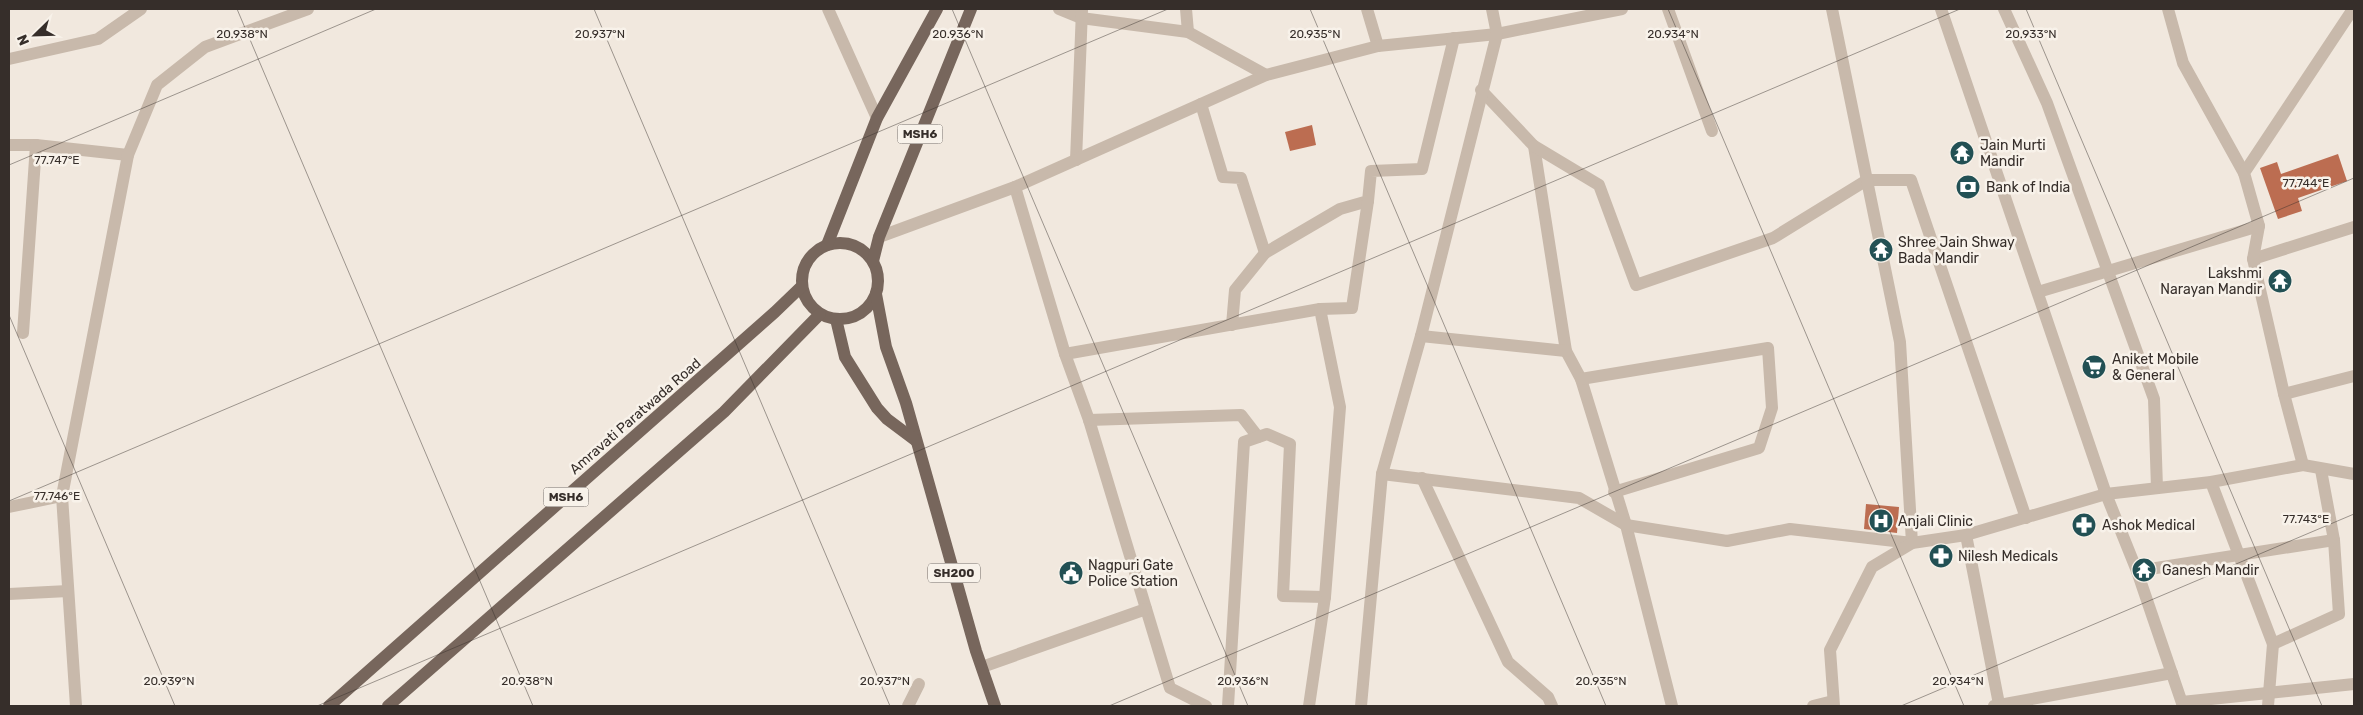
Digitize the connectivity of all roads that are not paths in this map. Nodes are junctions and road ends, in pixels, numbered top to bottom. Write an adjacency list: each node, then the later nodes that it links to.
1 (141, 9): 22 (street)
2 (308, 9): 31 (street)
3 (828, 9): 26 (street)
4 (937, 9): 26 (main road)
5 (971, 9): 39 (main road, MSH6)
6 (1059, 9): 17 (street)
7 (1186, 9): 18 (street)
8 (1367, 9): 21 (street)
9 (1492, 9): 19 (street)
10 (1622, 9): 19 (street)
11 (1668, 9): 27 (street)
12 (1832, 9): 34 (street)
13 (1941, 9): 46 (street)
14 (2004, 9): 44 (street)
15 (2168, 9): 33 (street)
16 (2353, 11): 33 (street)
17 (1082, 13): 18 (street); 32 (street)
18 (1188, 32): 23 (street)
19 (1497, 34): 20 (street); 24 (street)
20 (1454, 38): 21 (street); 36 (street)
21 (1378, 46): 23 (street)
22 (9, 59)
23 (1266, 76): 25 (street)
24 (1481, 90): 30 (street); 53 (street)
25 (1201, 104): 32 (street); 41 (street)
26 (877, 118): 40 (main road)
27 (1712, 131)
28 (9, 145): 29 (street)
29 (36, 146): 31 (street); 52 (street)
30 (1534, 146): 34 (street); 54 (street)
31 (128, 155): 71 (street)
32 (1076, 160): 35 (street)
33 (2244, 173): 37 (street)
34 (1867, 180): 73 (street); 77 (street)
35 (1014, 187): 39 (street); 55 (street)
36 (1368, 201): 41 (street); 48 (street)
37 (2259, 226): 42 (street); 44 (street)
38 (2354, 227): 42 (street)
39 (878, 237): 43 (main road, MSH6)
40 (827, 245): 43 (main road); 45 (main road)
41 (1265, 253): 51 (street)
42 (2253, 259): 58 (street)
43 (873, 261): 47 (main road)
44 (2108, 272): 46 (street); 68 (street)
45 (802, 286): 49 (main road); 94 (main road, Amravati Paratwada Road / MSH6)
46 (2038, 292): 70 (street)
47 (876, 294): 50 (main road); 61 (main road, SH200)
48 (1320, 309): 51 (street); 82 (street)
49 (820, 314): 50 (main road); 95 (main road, MSH6)
50 (836, 320): 61 (main road)
51 (1232, 325): 55 (street)
52 (23, 333)
53 (1421, 336): 54 (street); 64 (street)
54 (1566, 351): 57 (street)
55 (1065, 354): 59 (street)
56 (2354, 376): 58 (street)
57 (1580, 379): 69 (street); 69 (street)
58 (2284, 394): 62 (street)
59 (1089, 420): 60 (street); 83 (street)
60 (1258, 437): 82 (street); 99 (street)
61 (915, 440): 85 (main road, SH200)
62 (2303, 465): 63 (street); 67 (street)
63 (2321, 470): 65 (street); 76 (street)
64 (1382, 474): 66 (street); 101 (street)
65 (2353, 476)
66 (1422, 478): 74 (street); 102 (street)
67 (2211, 482): 68 (street); 78 (street)
68 (2157, 488): 70 (street)
69 (1614, 492): 74 (street)
70 (2106, 494): 73 (street); 79 (street)
71 (62, 496): 72 (street); 80 (street)
72 (9, 507)
73 (2026, 518): 75 (street)
74 (1626, 524): 77 (street); 103 (street)
75 (1966, 535): 77 (street); 92 (street)
76 (2334, 540): 78 (street); 84 (street)
77 (1912, 543): 90 (street)
78 (2239, 555): 79 (street); 84 (street)
79 (2137, 571): 86 (street)
80 (68, 591): 81 (street); 93 (street)
81 (9, 594)
82 (1324, 597): 100 (street)
83 (1146, 609): 85 (street); 98 (street)
84 (2273, 644): 89 (street)
85 (982, 667): 97 (main road, SH200)
86 (2172, 672): 91 (street); 92 (street)
87 (919, 684): 96 (street)
88 (2354, 684): 89 (street)
89 (2269, 693): 91 (street); 105 (street)
90 (1833, 704): 104 (street)
91 (2182, 704)
92 (1996, 705)
93 (76, 706)
94 (329, 706)
95 (388, 706)
96 (908, 706)
97 (994, 706)
98 (1206, 706)
99 (1228, 706)
100 (1309, 706)
101 (1361, 706)
102 (1552, 706)
103 (1672, 706)
104 (1813, 706)
105 (2268, 706)

